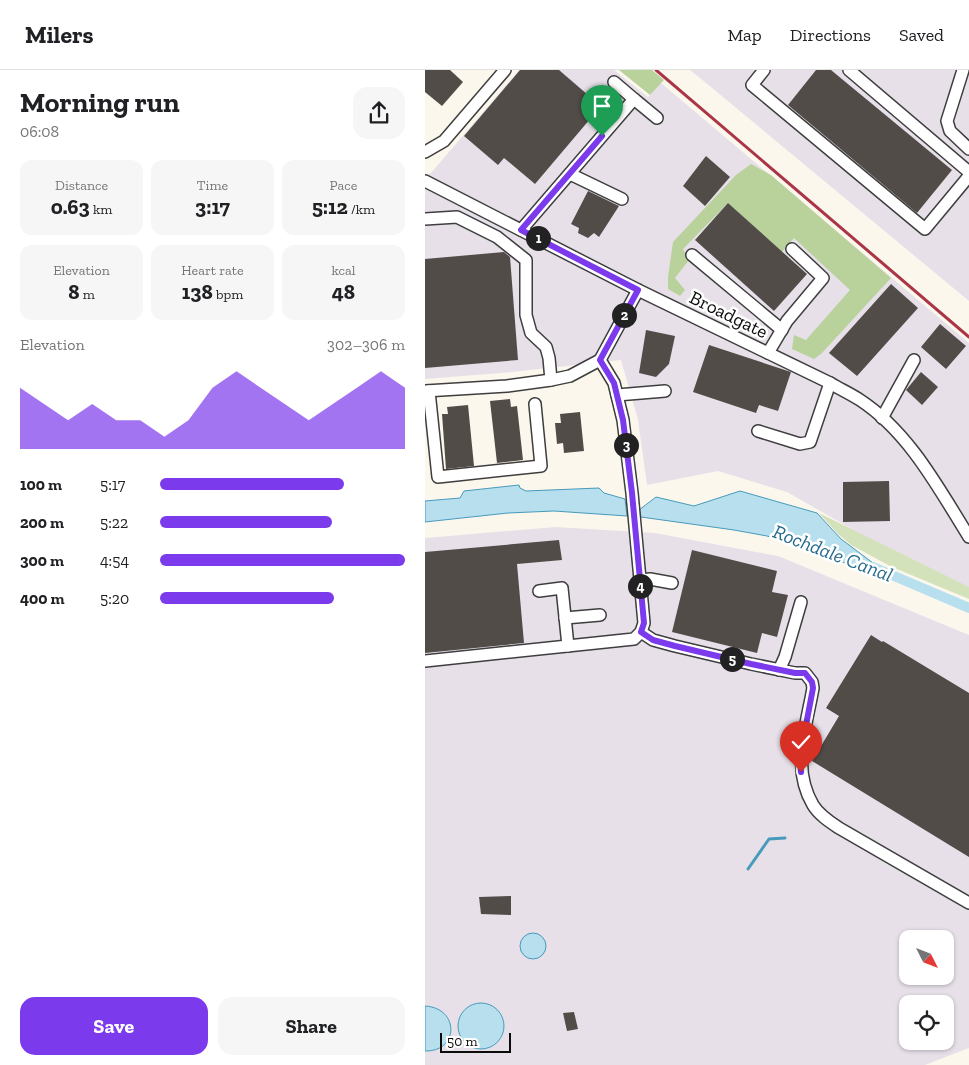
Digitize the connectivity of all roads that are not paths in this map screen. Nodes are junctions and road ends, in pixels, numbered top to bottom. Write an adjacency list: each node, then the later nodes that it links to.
1 (505, 70): 9 (street)
2 (765, 70): 12 (street)
3 (849, 70): 10 (street)
4 (963, 70): 8 (street)
5 (614, 82): 6 (street)
6 (634, 99): 7 (street); 11 (street)
7 (657, 118)
8 (969, 149)
9 (425, 152)
10 (969, 172)
11 (570, 174): 14 (street); 16 (street)
12 (969, 176)
13 (425, 181): 16 (street, Broadgate)
14 (622, 199)
15 (425, 219): 24 (street)
16 (521, 230): 19 (street, Broadgate)
17 (792, 249): 20 (street)
18 (692, 255): 20 (street)
19 (638, 290): 21 (street, Broadgate); 22 (street)
20 (782, 330): 21 (street)
21 (768, 353): 25 (street, Broadgate)
22 (600, 360): 24 (street); 28 (street)
23 (914, 360): 30 (street)
24 (551, 380): 26 (street)
25 (830, 383): 30 (street, Broadgate); 31 (street)
26 (427, 391): 29 (street)
27 (665, 391): 28 (street)
28 (617, 395): 33 (street)
29 (535, 404)
30 (882, 418): 32 (street, Broadgate)
31 (758, 431)
32 (969, 537)
33 (639, 580): 34 (street); 39 (street)
34 (672, 583)
35 (539, 591): 38 (street)
36 (801, 602): 42 (street)
37 (600, 615): 38 (street)
38 (565, 618): 40 (street)
39 (641, 632): 40 (street); 42 (street)
40 (568, 646): 41 (street)
41 (425, 661)
42 (779, 670): 43 (street)
43 (969, 904)

